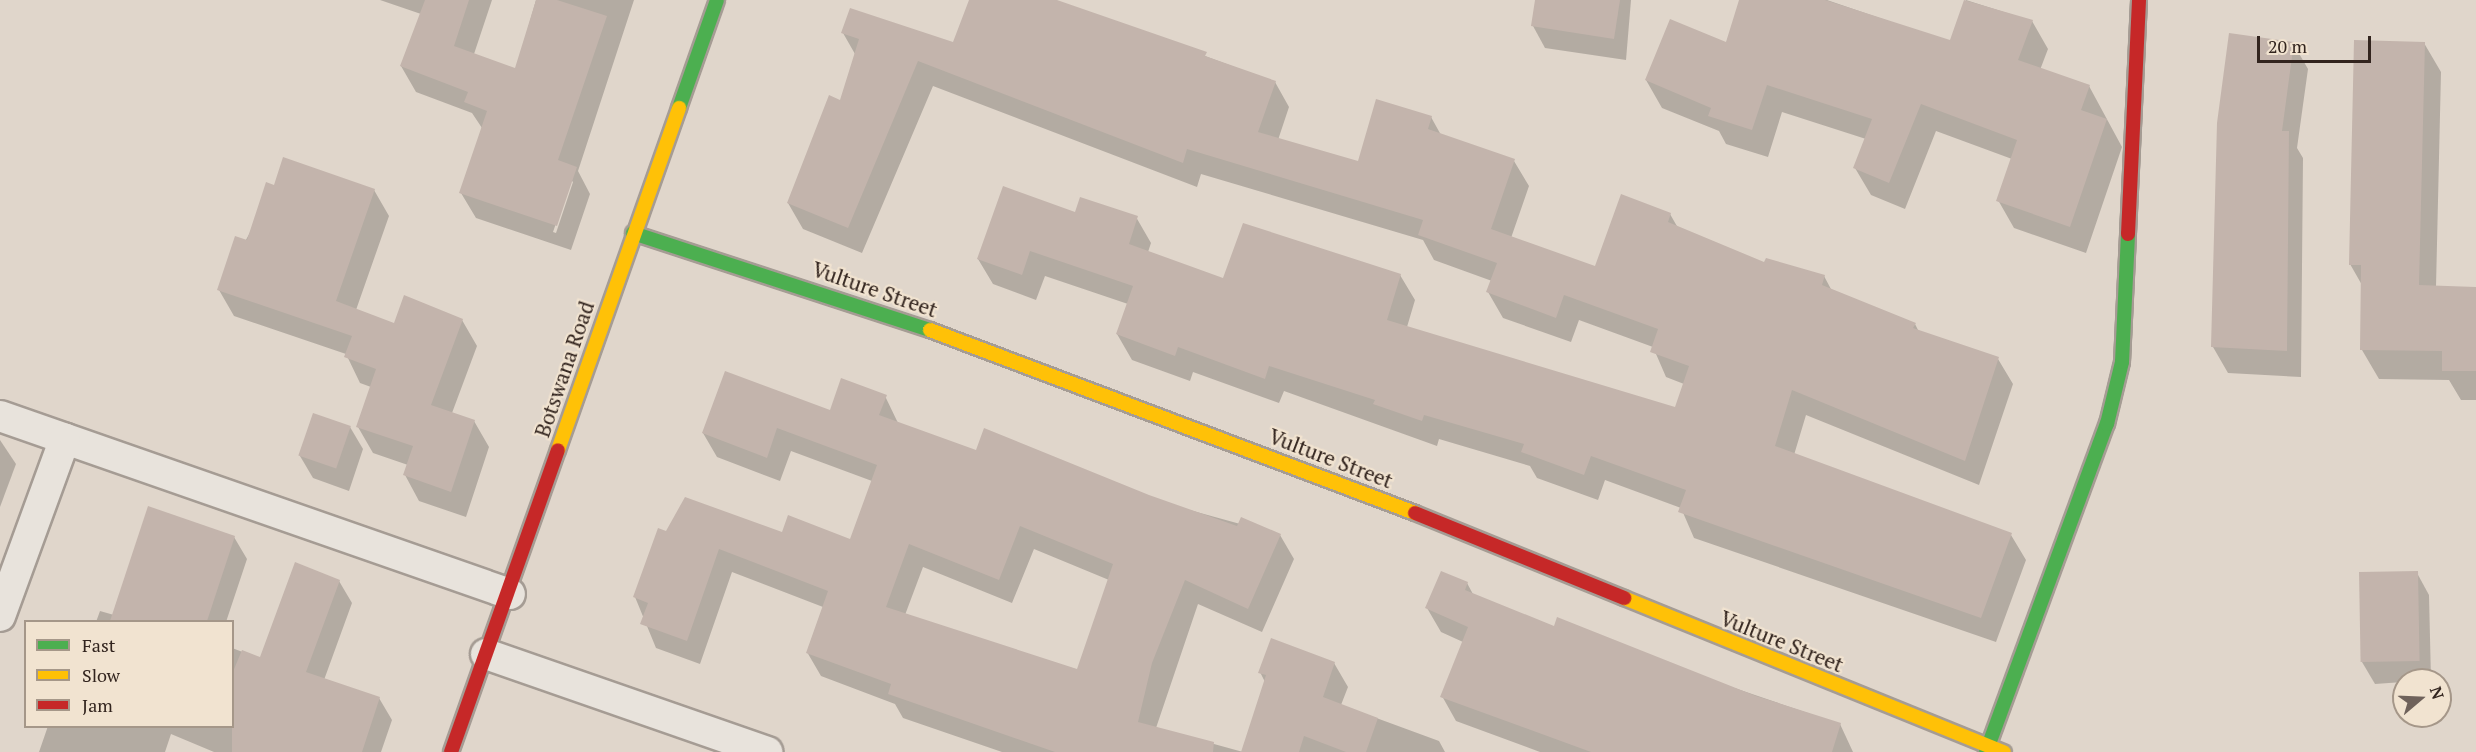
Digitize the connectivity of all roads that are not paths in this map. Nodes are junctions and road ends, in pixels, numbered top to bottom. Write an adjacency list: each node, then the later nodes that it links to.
1 (717, 0): 3 (street, Botswana Road)
2 (2139, 0): 9 (street)
3 (633, 233): 6 (street, Botswana Road); 9 (street, Vulture Street)
4 (0, 416): 5 (street)
5 (65, 438): 6 (street); 7 (street)
6 (510, 594): 8 (street, Botswana Road)
7 (0, 616)
8 (486, 654): 10 (street, Botswana Road); 11 (street)
9 (1987, 750): 12 (street, Vulture Street)
10 (451, 752)
11 (767, 752)
12 (2004, 752)

